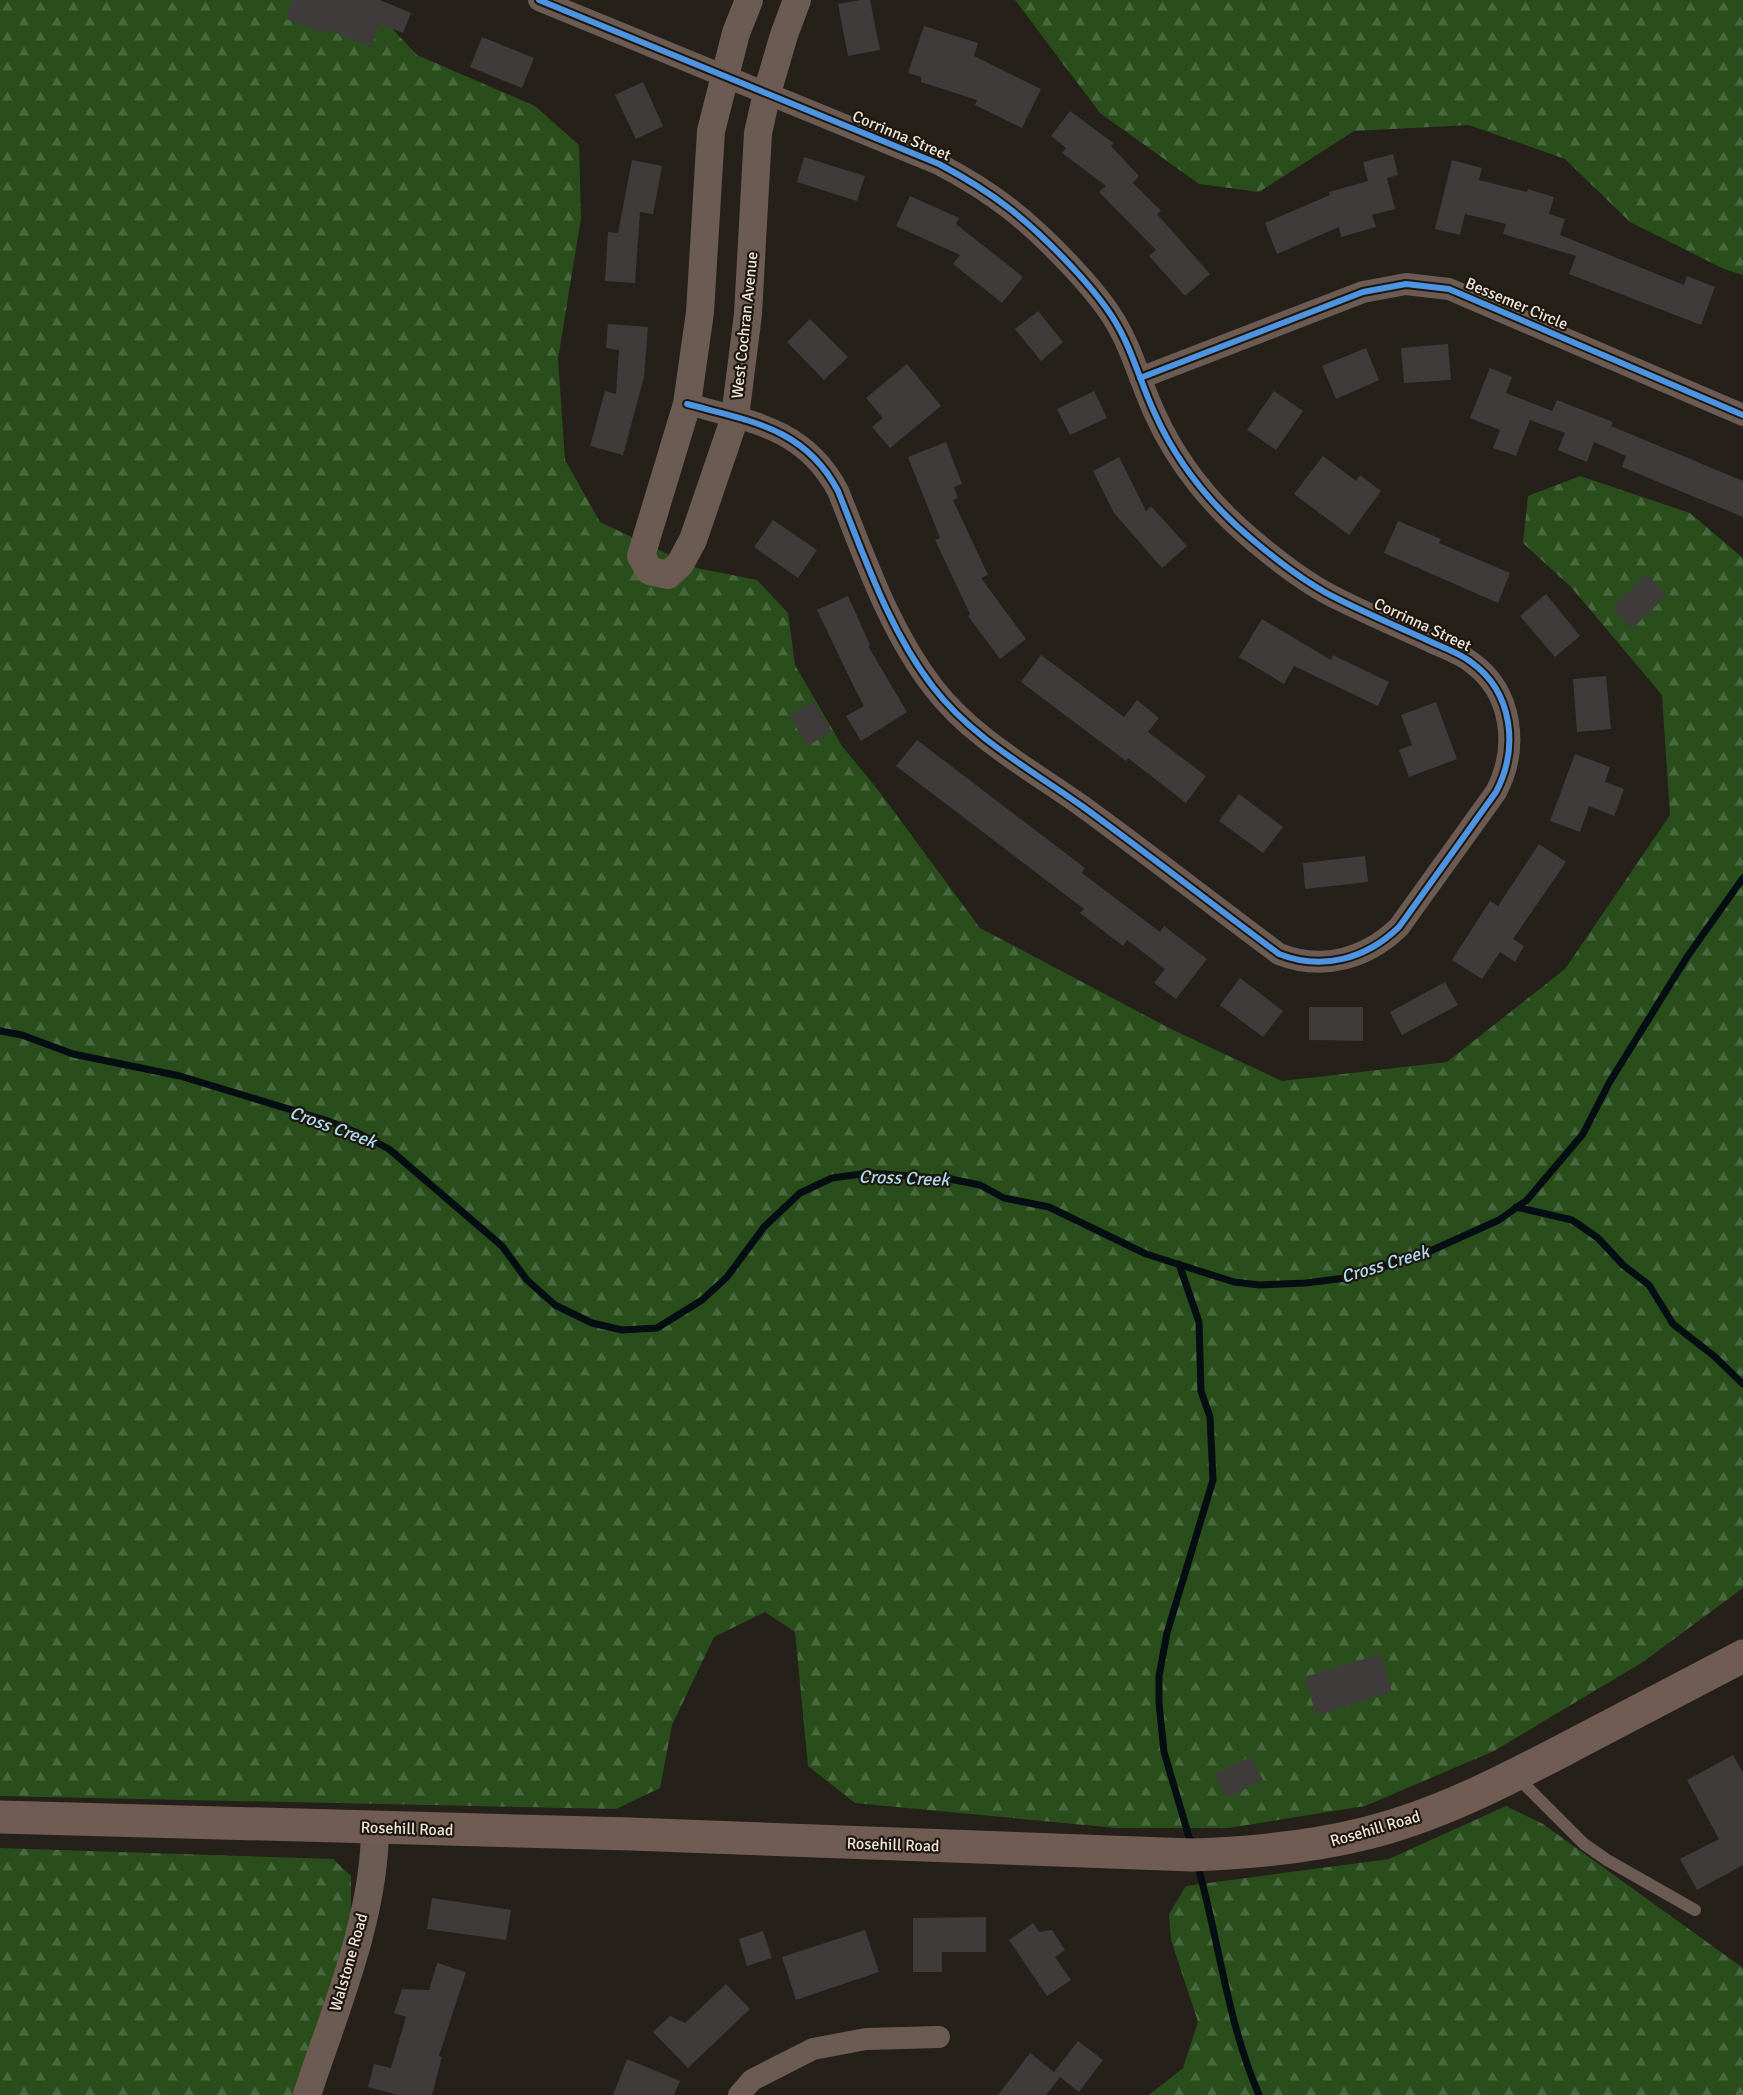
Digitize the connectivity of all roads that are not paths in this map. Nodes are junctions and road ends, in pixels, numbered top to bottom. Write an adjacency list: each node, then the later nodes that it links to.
1 (539, 0): 4 (street, Corrinna Street)
2 (749, 0): 4 (street, West Cochran Avenue)
3 (797, 0): 5 (street, West Cochran Avenue)
4 (725, 76): 5 (street, Corrinna Street); 7 (street, West Cochran Avenue)
5 (767, 93): 6 (street, Corrinna Street); 9 (street, West Cochran Avenue)
6 (1140, 378): 8 (street, Bessemer Circle); 9 (street, Corrinna Street)
7 (687, 404): 9 (street, Corrinna Street); 9 (street, West Cochran Avenue)
8 (1743, 415)
9 (735, 417)
10 (1743, 1656): 11 (main road, Rosehill Road)
11 (1515, 1775): 13 (main road, Rosehill Road); 14 (lane)
12 (0, 1817): 13 (main road, Rosehill Road)
13 (375, 1827): 16 (street, Walstone Road)
14 (1695, 1910)
15 (939, 2037): 17 (street)
16 (307, 2095)
17 (739, 2095)

